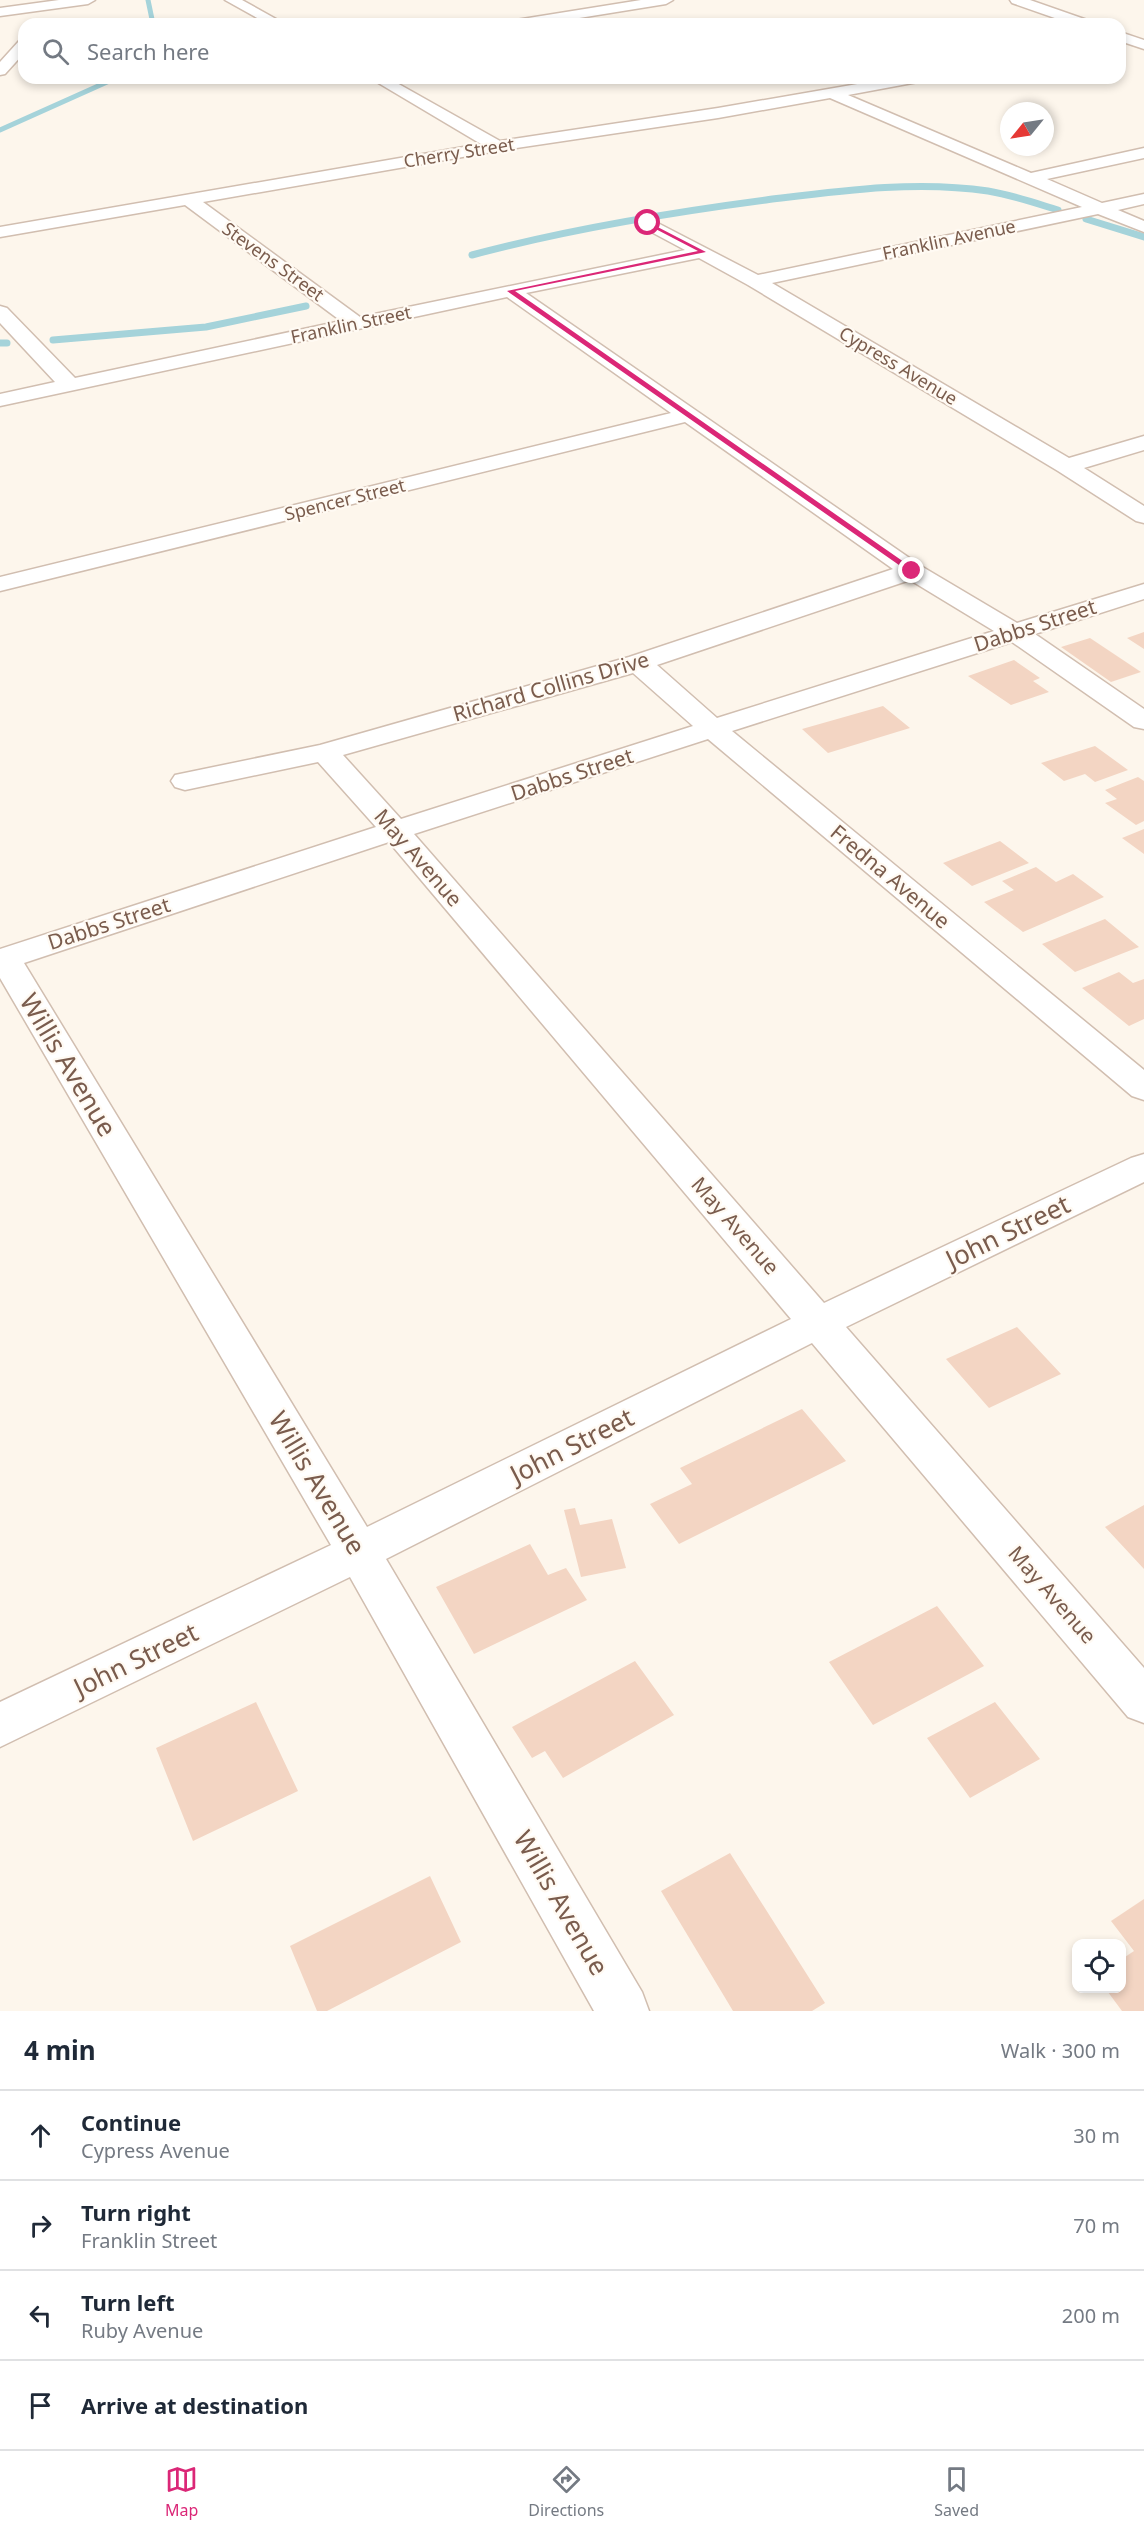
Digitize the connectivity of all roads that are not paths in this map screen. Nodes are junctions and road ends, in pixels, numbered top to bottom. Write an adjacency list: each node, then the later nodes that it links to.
1 (88, 0): 6 (street)
2 (232, 0): 11 (street)
3 (613, 0): 7 (street)
4 (666, 0): 7 (street)
5 (1017, 0): 13 (street)
6 (55, 5): 8 (street); 10 (street)
7 (627, 6): 9 (street); 12 (street)
8 (0, 12)
9 (648, 15)
10 (45, 18)
11 (266, 18)
12 (553, 18)
13 (1068, 18)
14 (18, 51): 15 (street)
15 (0, 71)
16 (388, 84): 19 (street)
17 (883, 84): 18 (street, Cherry Street)
18 (831, 93): 19 (street, Cherry Street); 21 (street)
19 (498, 146): 23 (street, Cherry Street)
20 (1144, 153): 21 (street)
21 (1029, 178): 24 (street)
22 (1144, 199): 24 (street, Franklin Avenue)
23 (189, 200): 27 (street, Cherry Street); 32 (street, Stevens Street)
24 (1101, 208): 26 (street); 29 (street, Franklin Avenue)
25 (648, 223): 28 (street, Cypress Avenue)
26 (1144, 227)
27 (0, 232)
28 (703, 252): 29 (street, Cypress Avenue); 30 (street, Franklin Street)
29 (755, 281): 37 (street, Cypress Avenue)
30 (510, 291): 32 (street, Franklin Street); 35 (street)
31 (0, 312): 33 (street)
32 (357, 324): 33 (street, Franklin Street)
33 (70, 385): 34 (street, Franklin Street)
34 (0, 400)
35 (689, 415): 39 (street); 40 (street, Spencer Street)
36 (1144, 443): 37 (street)
37 (1066, 466): 38 (street, Cypress Avenue)
38 (1144, 516)
39 (912, 571): 42 (street); 43 (street, Richard Collins Drive)
40 (0, 584)
41 (1144, 591): 42 (street, Dabbs Street)
42 (1016, 633): 44 (street); 45 (street, Dabbs Street)
43 (638, 663): 45 (street, Fredna Avenue); 46 (street, Richard Collins Drive)
44 (1144, 721)
45 (714, 730): 48 (street, Dabbs Street); 50 (street, Fredna Avenue)
46 (324, 752): 47 (street, Richard Collins Drive); 48 (street, May Avenue)
47 (185, 781)
48 (396, 830): 49 (street, Dabbs Street); 52 (street, May Avenue)
49 (2, 959): 53 (street, Willis Avenue)
50 (1144, 1088)
51 (1144, 1167): 52 (street, John Street)
52 (818, 1323): 53 (street, John Street); 54 (street, May Avenue)
53 (359, 1552): 55 (street, John Street); 56 (street, Willis Avenue)
54 (1144, 1702)
55 (0, 1725)
56 (623, 2011)

